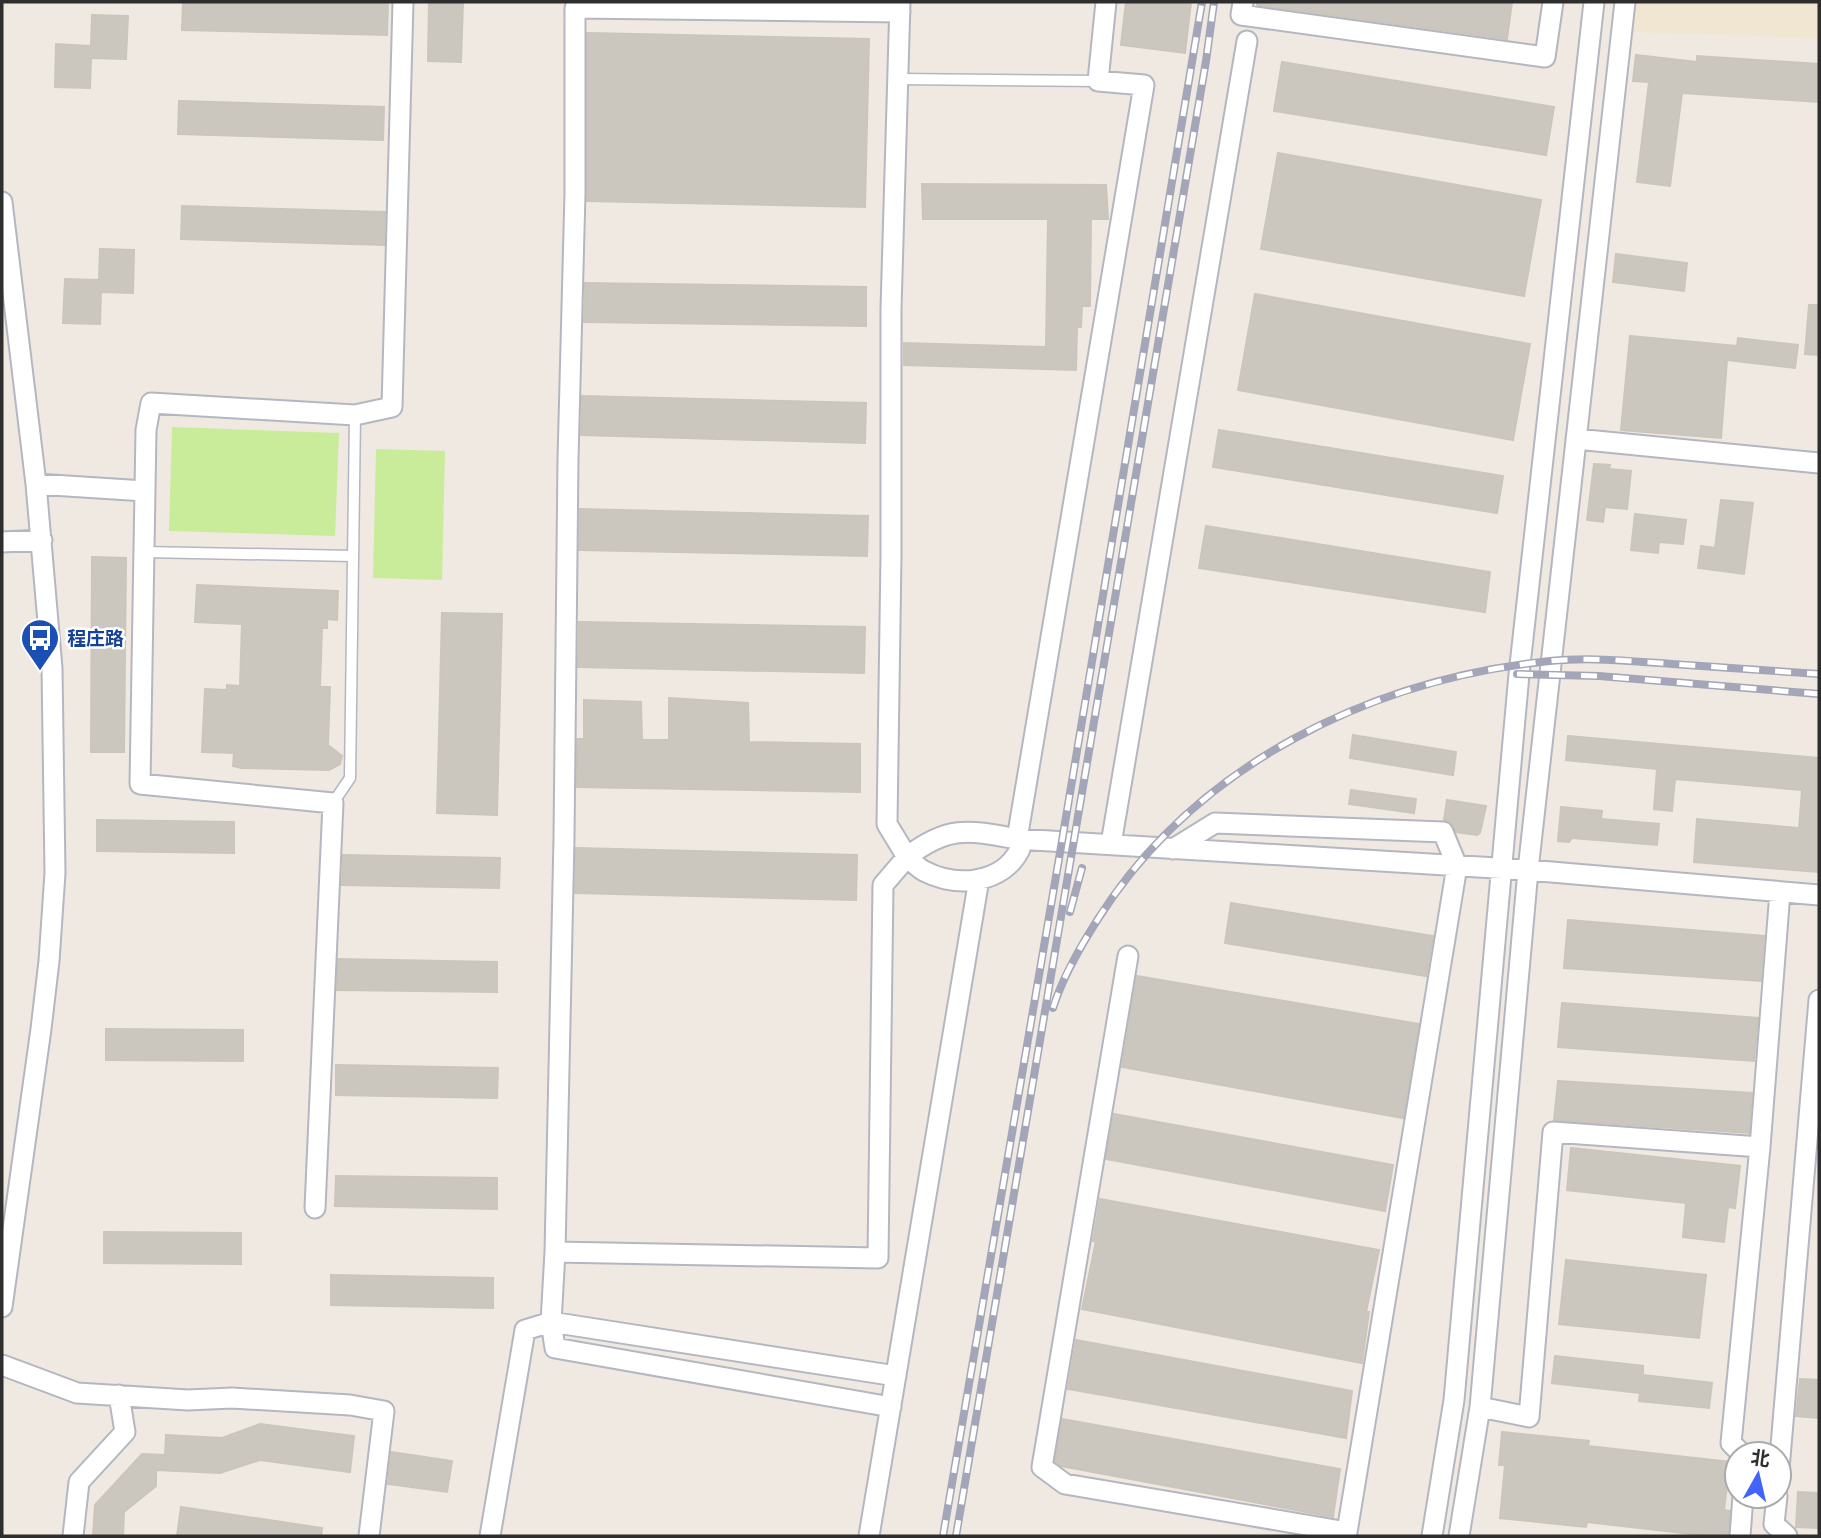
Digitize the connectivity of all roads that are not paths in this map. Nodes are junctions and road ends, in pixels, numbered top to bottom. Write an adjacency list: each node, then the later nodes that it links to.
1 (403, 2): 13 (street)
2 (1106, 2): 10 (street)
3 (1243, 2): 4 (street)
4 (1553, 2)
5 (1594, 2): 28 (street)
6 (1625, 2): 14 (street)
7 (900, 7): 9 (street); 37 (street)
8 (1247, 41): 24 (street)
9 (898, 79): 10 (lane); 26 (street)
10 (1098, 81): 23 (street)
11 (2, 202): 12 (street)
12 (4, 228): 16 (street)
13 (355, 415): 17 (street); 21 (lane)
14 (1576, 439): 15 (street); 29 (street)
15 (1819, 463)
16 (36, 484): 17 (street); 18 (street)
17 (145, 491): 20 (street)
18 (42, 540): 19 (street); 38 (street)
19 (2, 542)
20 (144, 552): 21 (lane); 22 (street)
21 (353, 556): 22 (lane)
22 (333, 803): 36 (street)
23 (1017, 839): 24 (street); 26 (street); 30 (street)
24 (1111, 844): 25 (street)
25 (1173, 849): 27 (street); 27 (street)
26 (907, 857): 30 (street); 37 (street)
27 (1457, 866): 28 (street); 33 (street)
28 (1503, 868): 29 (street); 53 (street)
29 (1528, 870): 31 (street); 44 (street)
30 (979, 879): 41 (street)
31 (1780, 892): 32 (street); 35 (street)
32 (1819, 895)
33 (1128, 956)
34 (1819, 1000): 46 (street)
35 (1760, 1147): 44 (street); 45 (street)
36 (315, 1208)
37 (555, 1252): 39 (street)
38 (2, 1307)
39 (551, 1322): 41 (street); 43 (street); 51 (street)
40 (2, 1365): 42 (street)
41 (896, 1376): 43 (street)
42 (119, 1395): 49 (street); 50 (street)
43 (891, 1407): 52 (street)
44 (1480, 1407): 54 (street)
45 (1731, 1440)
46 (1781, 1440)
47 (1742, 1510): 55 (street)
48 (1776, 1510): 56 (street)
49 (73, 1536)
50 (369, 1536)
51 (490, 1536)
52 (869, 1536)
53 (1432, 1536)
54 (1459, 1536)
55 (1740, 1536)
56 (1787, 1536)

